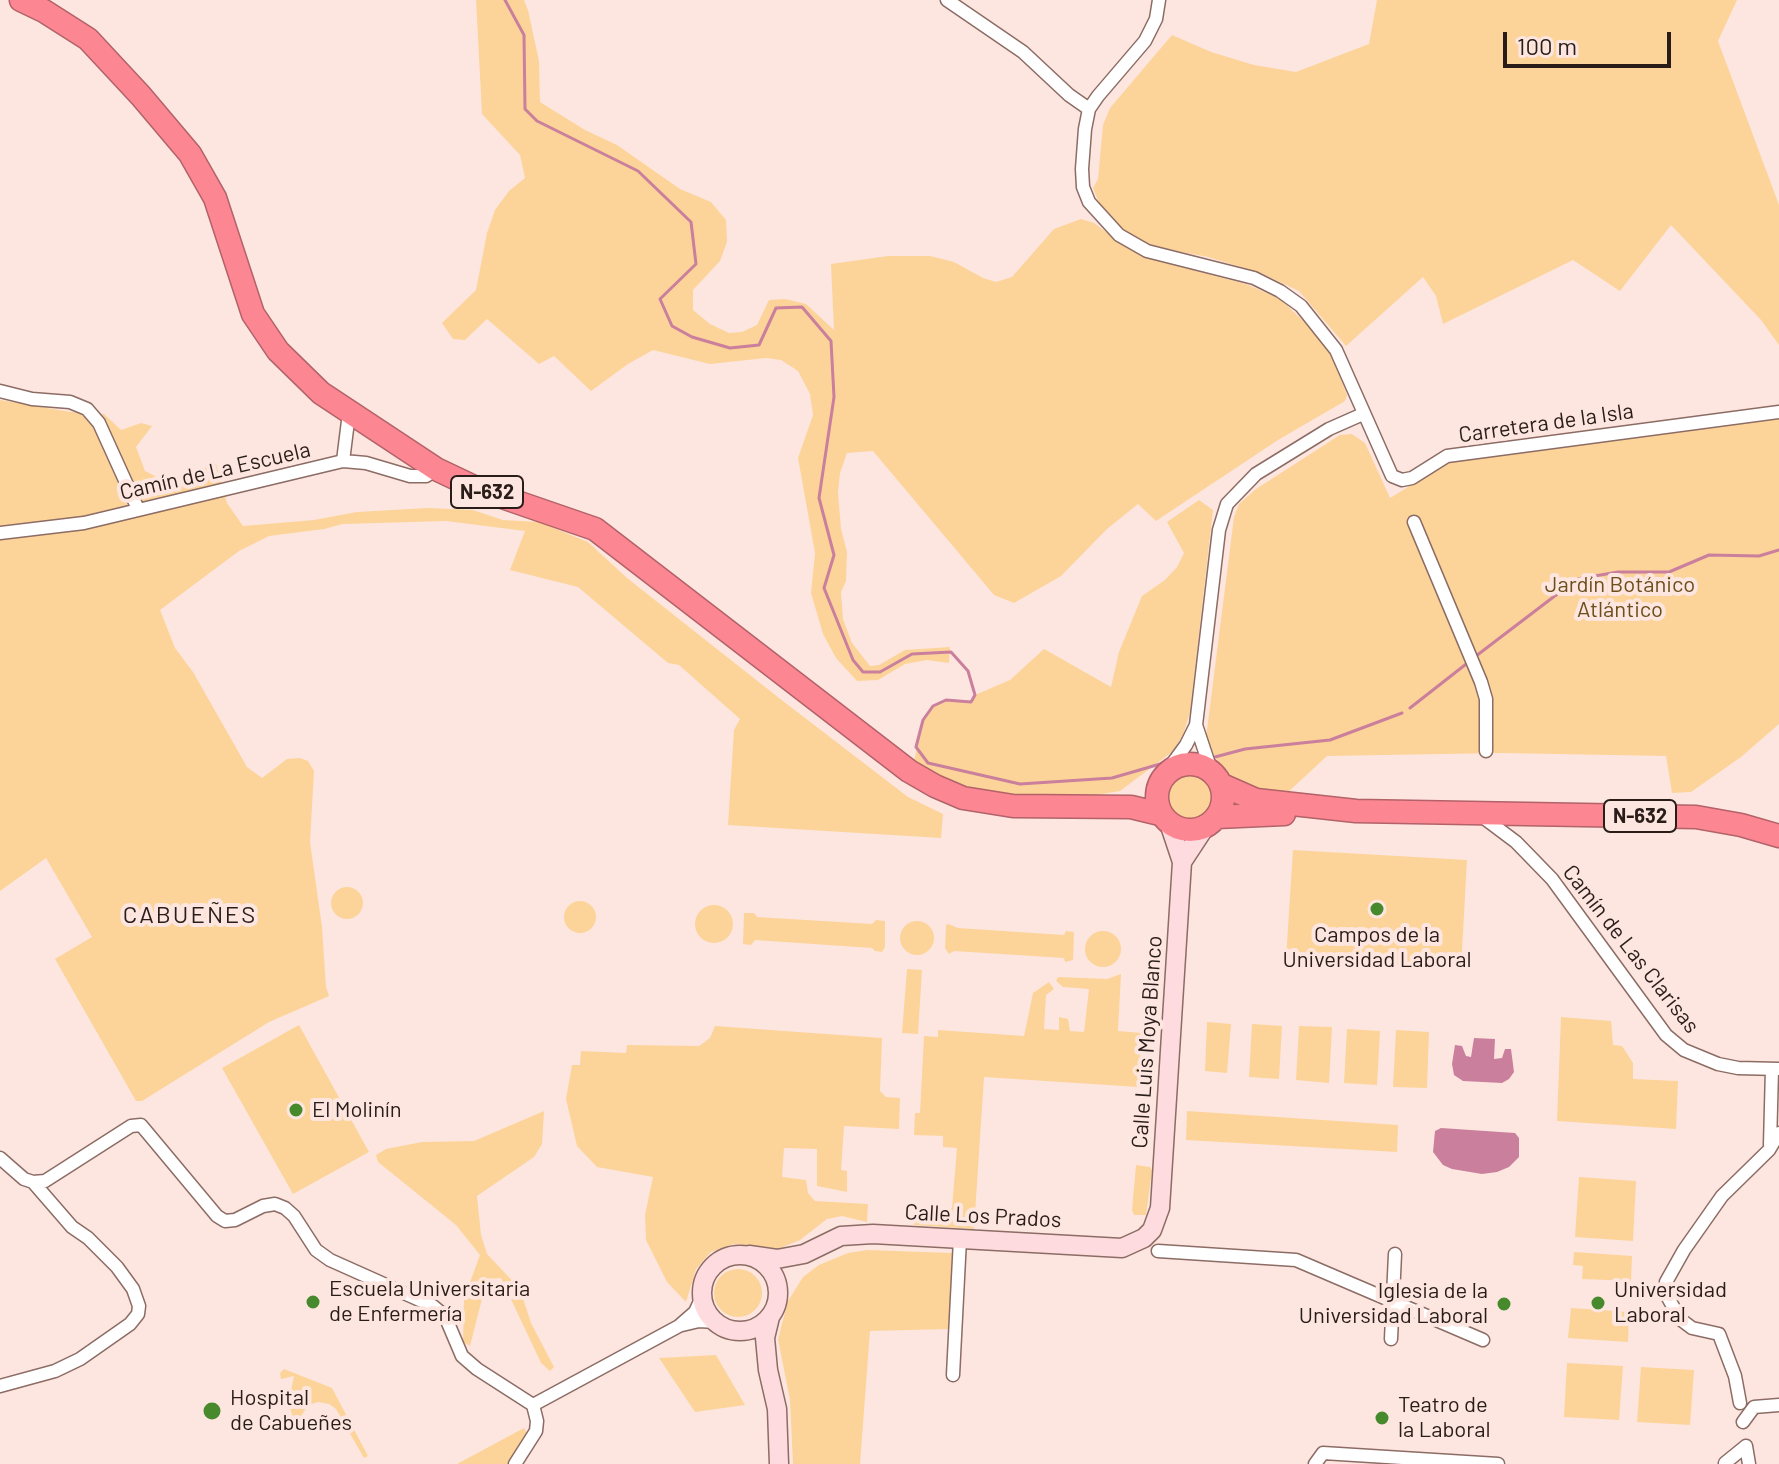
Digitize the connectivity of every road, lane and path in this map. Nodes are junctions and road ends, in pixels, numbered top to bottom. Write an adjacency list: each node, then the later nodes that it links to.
1 (21, 0): 4 (highway, N-632)
2 (947, 0): 5 (street)
3 (1159, 0): 5 (street)
4 (49, 5): 8 (highway, N-632)
5 (1089, 109): 9 (street, Carretera de la Isla)
6 (0, 391): 12 (street)
7 (1779, 412): 9 (street, Carretera de la Isla)
8 (349, 413): 10 (street); 11 (highway, N-632)
9 (1363, 414): 15 (street)
10 (343, 461): 11 (street, Camín de La Escuela); 12 (street, Camín de La Escuela)
11 (436, 469): 19 (highway, N-632)
12 (138, 509): 14 (street, Camín de La Escuela)
13 (1414, 522): 16 (street)
14 (0, 533)
15 (1196, 725): 17 (street); 18 (street)
16 (1486, 751)
17 (1163, 776): 18 (highway, N-632); 19 (highway, N-632); 22 (highway)
18 (1216, 778): 20 (highway, N-632); 23 (highway)
19 (1094, 806): 22 (highway, N-632)
20 (1356, 811): 21 (highway, N-632); 23 (highway, N-632)
21 (1478, 813): 24 (highway, N-632); 26 (street, Camín de Las Clarisas)
22 (1165, 818): 23 (highway); 25 (street, Calle Luis Moya Blanco)
23 (1211, 822): 25 (street, Calle Luis Moya Blanco)
24 (1779, 836)
25 (1182, 862): 32 (street, Calle Luis Moya Blanco)
26 (1776, 1069): 27 (street, Camín de Las Clarisas)
27 (1776, 1105): 29 (street, Camín de Las Clarisas)
28 (1779, 1133): 29 (street)
29 (1769, 1150): 49 (street)
30 (0, 1158): 31 (street)
31 (33, 1182): 48 (street); 50 (street)
32 (1156, 1225): 33 (street, Calle Los Prados)
33 (960, 1239): 35 (street, Calle Los Prados); 47 (street)
34 (1158, 1251): 40 (street)
35 (804, 1254): 37 (street, Calle Los Prados); 38 (street)
36 (1395, 1254): 40 (street)
37 (749, 1255): 38 (street); 39 (street)
38 (779, 1293): 41 (street)
39 (702, 1297): 42 (street); 43 (street)
40 (1393, 1302): 44 (street); 45 (street)
41 (770, 1317): 43 (street); 46 (street)
42 (679, 1326): 43 (street); 50 (street)
43 (722, 1326): 46 (street)
44 (1391, 1339)
45 (1483, 1340)
46 (768, 1370): 54 (street)
47 (953, 1375)
48 (0, 1386)
49 (1740, 1403)
50 (533, 1405): 53 (street)
51 (1779, 1405): 52 (street)
52 (1743, 1422)
53 (515, 1464)
54 (779, 1464)
55 (1315, 1464): 56 (street)
56 (1498, 1464)
57 (1725, 1464): 58 (street)
58 (1749, 1464)

